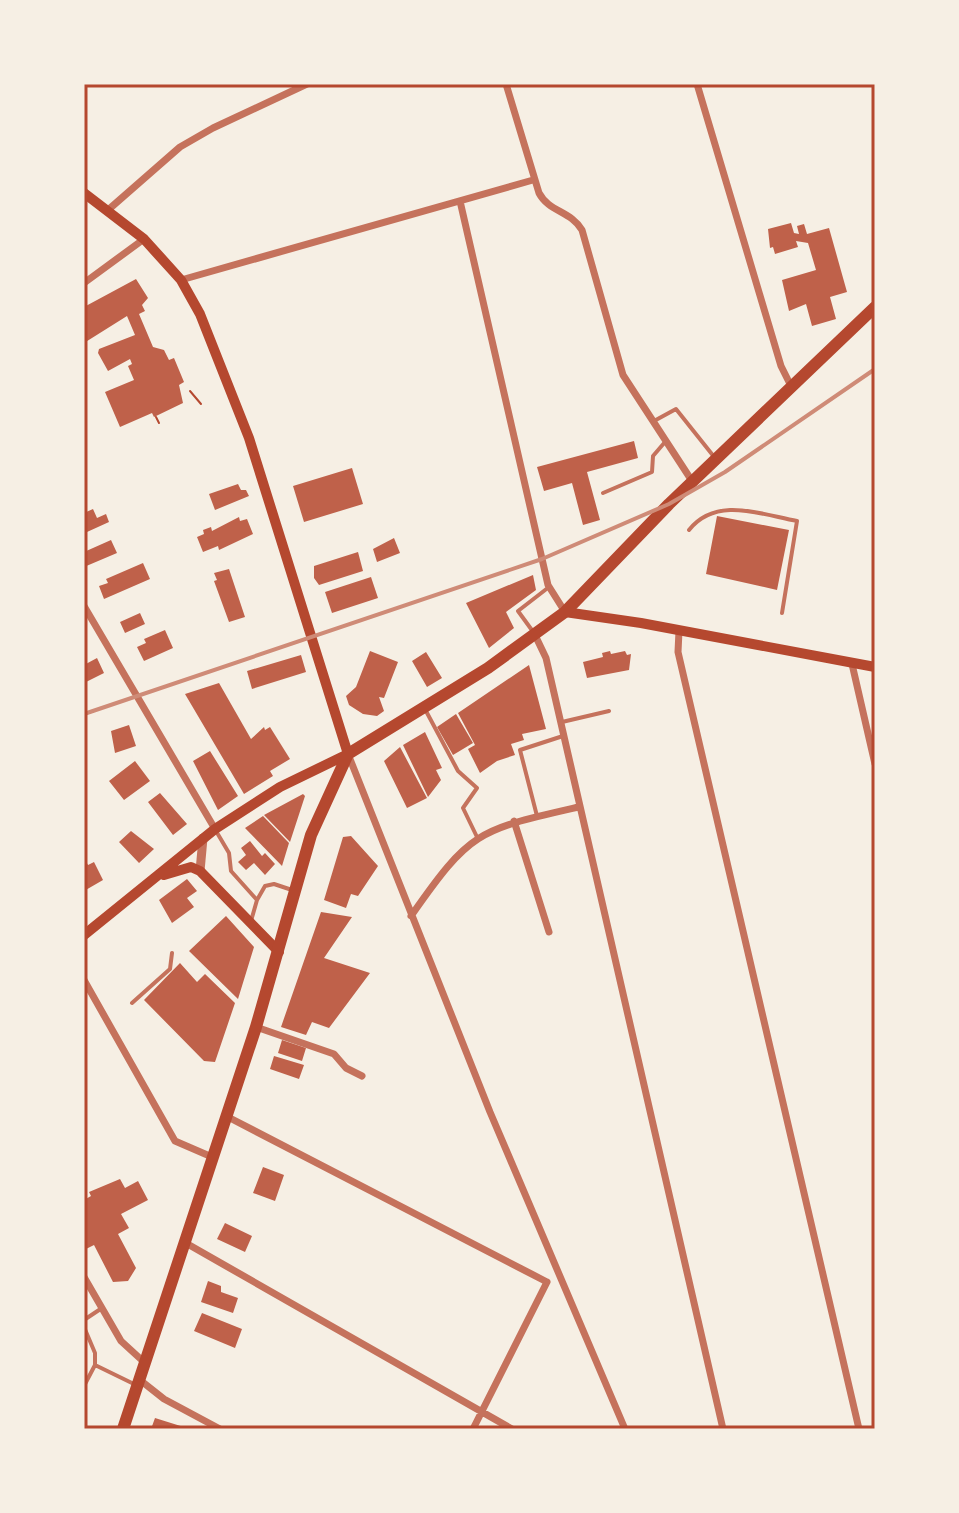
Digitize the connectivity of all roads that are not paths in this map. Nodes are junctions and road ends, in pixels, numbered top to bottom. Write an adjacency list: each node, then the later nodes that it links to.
1 (307, 84): 7 (street)
2 (506, 84): 4 (street)
3 (697, 84): 12 (street)
4 (533, 180): 6 (street); 13 (street)
5 (84, 193): 7 (main road)
6 (460, 201): 9 (street); 19 (street)
7 (108, 210): 8 (main road)
8 (144, 239): 9 (main road); 10 (street)
9 (181, 280): 31 (main road)
10 (84, 283)
11 (875, 307): 12 (highway)
12 (791, 386): 15 (highway)
13 (652, 423): 14 (street); 15 (lane)
14 (665, 442): 16 (street); 17 (lane)
15 (716, 458): 16 (highway)
16 (692, 481): 21 (highway)
17 (603, 493)
18 (689, 530): 22 (lane)
19 (549, 587): 21 (street); 24 (lane)
20 (84, 606): 36 (street)
21 (565, 612): 23 (main road); 24 (highway)
22 (782, 613)
23 (679, 631): 25 (main road); 73 (street)
24 (535, 635): 27 (highway); 29 (street)
25 (852, 664): 26 (main road); 32 (street)
26 (875, 667)
27 (424, 709): 31 (highway); 37 (lane)
28 (609, 711): 29 (lane)
29 (560, 723): 30 (street)
30 (563, 736): 33 (street); 34 (lane)
31 (348, 754): 36 (main road); 41 (highway); 43 (street)
32 (875, 764)
33 (579, 807): 34 (street); 72 (street)
34 (537, 816): 35 (street)
35 (514, 821): 37 (street); 45 (street)
36 (215, 829): 38 (main road); 42 (lane)
37 (477, 837): 43 (street)
38 (203, 838): 39 (street); 40 (main road)
39 (200, 871): 40 (main road); 44 (main road)
40 (155, 878): 46 (main road)
41 (295, 891): 42 (lane); 47 (highway)
42 (257, 900): 44 (lane)
43 (411, 916): 56 (street)
44 (250, 924): 47 (main road)
45 (549, 932)
46 (84, 935)
47 (279, 952): 51 (highway)
48 (172, 953): 50 (lane)
49 (84, 980): 54 (street)
50 (132, 1003)
51 (256, 1027): 52 (street); 53 (highway)
52 (362, 1076)
53 (225, 1116): 54 (highway); 58 (street)
54 (212, 1157): 55 (highway)
55 (184, 1242): 62 (highway); 66 (street)
56 (561, 1275): 58 (street); 71 (street)
57 (84, 1277): 59 (street)
58 (547, 1282): 66 (street)
59 (102, 1308): 60 (lane); 62 (street)
60 (84, 1320)
61 (84, 1327): 63 (lane)
62 (145, 1363): 64 (highway)
63 (95, 1365): 64 (lane); 65 (lane)
64 (139, 1383): 67 (highway); 68 (street)
65 (84, 1386)
66 (482, 1412): 69 (street); 70 (street)
67 (123, 1429)
68 (220, 1429)
69 (473, 1429)
70 (512, 1429)
71 (625, 1429)
72 (723, 1429)
73 (859, 1429)

